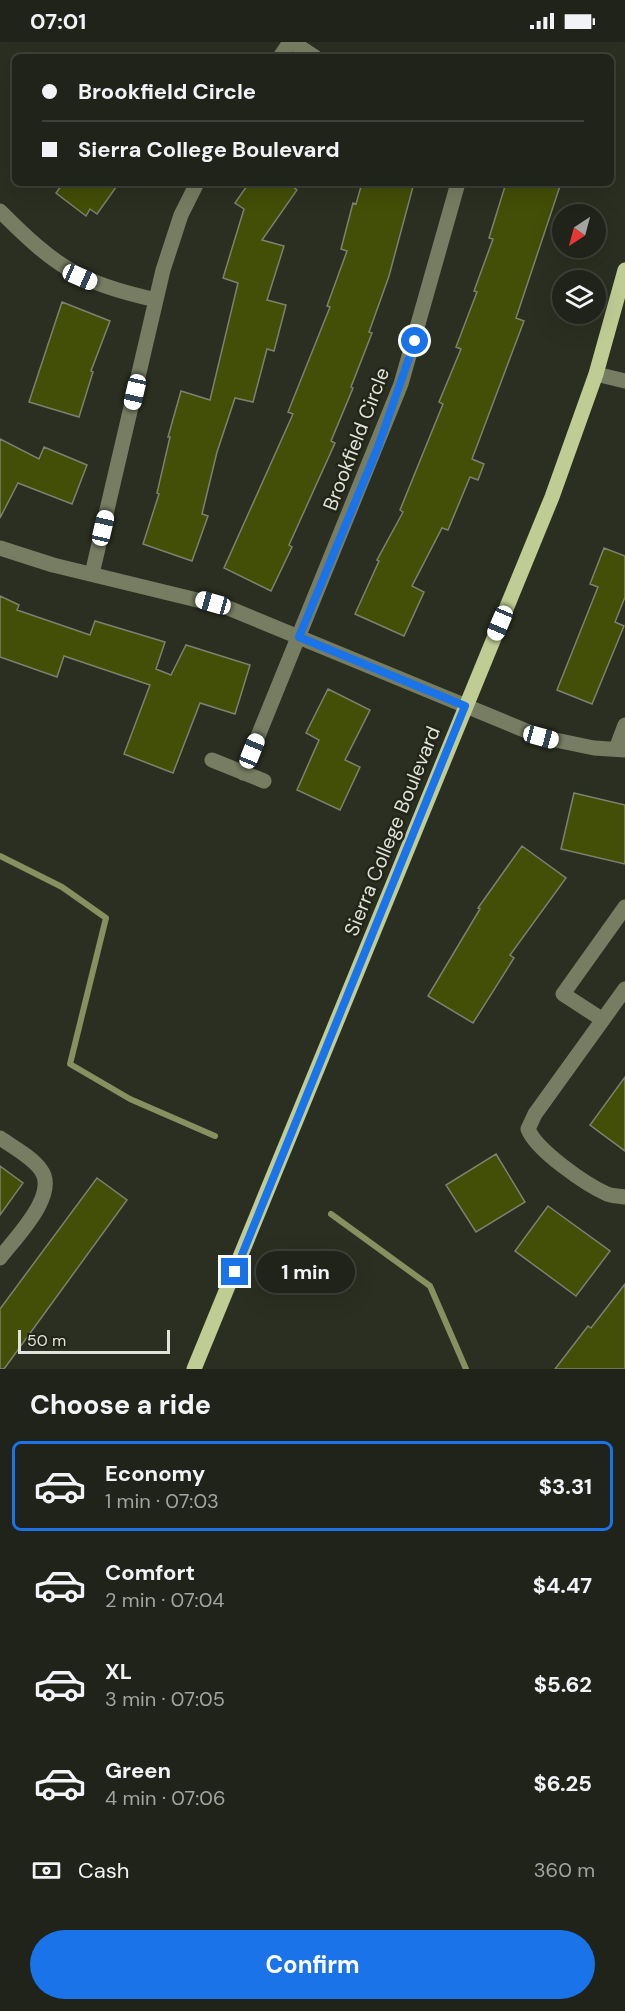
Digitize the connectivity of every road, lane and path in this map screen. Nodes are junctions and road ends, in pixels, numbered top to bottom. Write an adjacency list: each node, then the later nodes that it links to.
1 (291, 42): 2 (street)
2 (310, 54)
3 (196, 186): 7 (street)
4 (457, 186): 12 (street, Brookfield Circle)
5 (0, 211): 7 (street)
6 (625, 270): 8 (main road, Sierra College Boulevard)
7 (156, 300): 11 (street)
8 (596, 374): 9 (street); 13 (main road, Sierra College Boulevard)
9 (625, 381)
10 (0, 548): 11 (street)
11 (92, 574): 12 (street)
12 (299, 637): 13 (street); 17 (street, Brookfield Circle)
13 (465, 706): 15 (street); 25 (main road, Sierra College Boulevard)
14 (625, 725): 15 (street)
15 (621, 750)
16 (212, 760): 17 (street)
17 (243, 773): 18 (street)
18 (264, 781)
19 (625, 907): 21 (street)
20 (625, 989): 21 (street)
21 (603, 1020): 23 (street)
22 (0, 1138): 24 (street)
23 (625, 1197)
24 (0, 1258)
25 (194, 1369)

